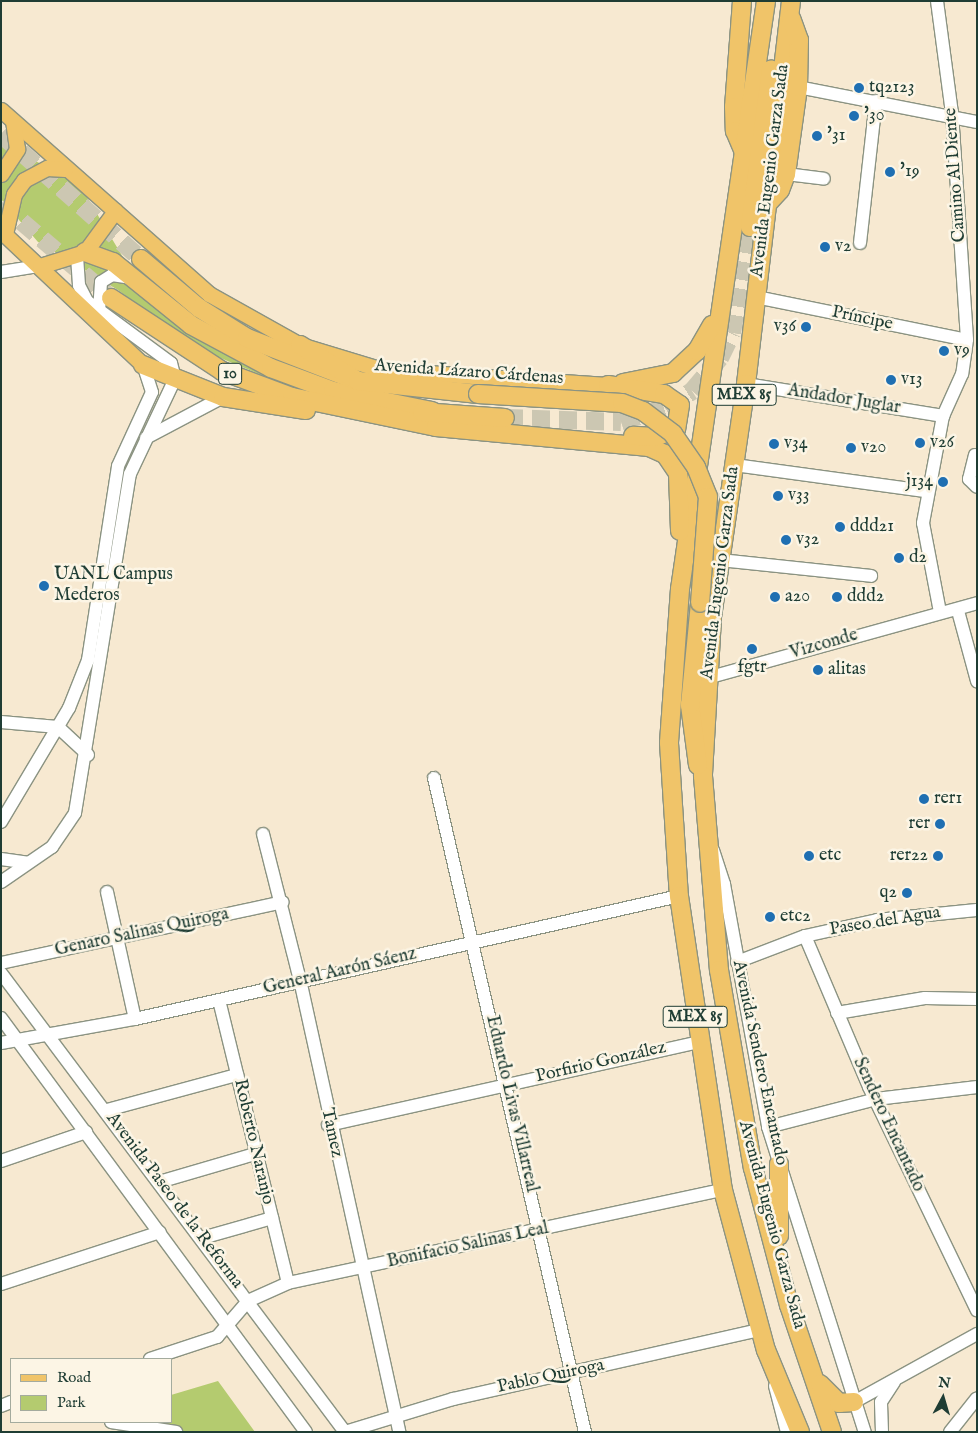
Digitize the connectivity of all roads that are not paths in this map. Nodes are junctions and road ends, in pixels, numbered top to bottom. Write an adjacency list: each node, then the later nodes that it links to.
1 (742, 1): 11 (highway)
2 (766, 1): 11 (highway, Avenida Eugenio Garza Sada / MEX 85)
3 (937, 1): 8 (street, Camino Al Diente)
4 (789, 5): 5 (highway); 16 (highway, Avenida Eugenio Garza Sada / MEX 85); 18 (highway)
5 (798, 87): 6 (street); 14 (highway)
6 (876, 101): 8 (street); 20 (street)
7 (1, 110): 9 (main road, Avenida Lázaro Cárdenas)
8 (952, 113): 10 (street); 29 (street, Camino Al Diente)
9 (13, 121): 12 (main road, Avenida Lázaro Cárdenas); 13 (main road)
10 (977, 122)
11 (744, 152): 28 (highway, Avenida Eugenio Garza Sada / MEX 85)
12 (65, 169): 17 (main road, Avenida Lázaro Cárdenas); 19 (main road)
13 (1, 174)
14 (786, 174): 15 (street); 16 (highway)
15 (824, 179)
16 (767, 204): 26 (highway, Avenida Eugenio Garza Sada / MEX 85)
17 (115, 211): 21 (main road); 30 (main road, Avenida Lázaro Cárdenas)
18 (750, 227)
19 (2, 234): 23 (main road)
20 (860, 243)
21 (81, 254): 23 (main road); 25 (highway); 27 (street)
22 (141, 259): 33 (highway, Avenida Lázaro Cárdenas / 10)
23 (40, 266): 24 (street); 31 (main road)
24 (1, 272)
25 (133, 278): 27 (street); 37 (highway)
26 (756, 297): 29 (street, Príncipe); 34 (highway, Avenida Eugenio Garza Sada / MEX 85)
27 (105, 304): 32 (street); 38 (highway, 10)
28 (717, 316): 35 (highway); 50 (highway, Avenida Eugenio Garza Sada / MEX 85)
29 (967, 340): 39 (street, Camino Al Diente)
30 (300, 345): 33 (highway); 35 (main road, Avenida Lázaro Cárdenas)
31 (146, 369): 32 (highway); 57 (street)
32 (175, 379): 36 (highway); 43 (street)
33 (358, 381): 59 (highway, 10, bridge)
34 (746, 384): 39 (street, Andador Juglar); 45 (highway, Avenida Eugenio Garza Sada / MEX 85)
35 (608, 385): 42 (highway)
36 (223, 397): 41 (highway); 43 (street)
37 (432, 411): 38 (highway); 40 (highway)
38 (366, 413): 41 (highway, 10)
39 (943, 416): 47 (street, Camino Al Diente)
40 (505, 418)
41 (397, 420): 42 (highway, 10)
42 (578, 437): 50 (highway)
43 (146, 438): 58 (street)
44 (975, 455): 46 (street)
45 (735, 465): 47 (street); 48 (highway, Avenida Eugenio Garza Sada / MEX 85)
46 (977, 487)
47 (926, 491): 53 (street, Camino Al Diente)
48 (720, 560): 49 (street); 54 (highway, Avenida Eugenio Garza Sada / MEX 85)
49 (871, 576)
50 (680, 589): 68 (highway, Avenida Eugenio Garza Sada / MEX 85)
51 (977, 603): 52 (street, Vizconde)
52 (958, 611): 53 (street, Vizconde); 55 (street)
53 (940, 612): 54 (street, Vizconde)
54 (707, 678): 59 (highway, Avenida Eugenio Garza Sada / MEX 85)
55 (977, 681)
56 (1, 722): 57 (street)
57 (58, 726): 58 (street); 61 (street)
58 (88, 756): 65 (street)
59 (703, 776): 63 (highway, Avenida Eugenio Garza Sada / MEX 85)
60 (434, 778): 73 (street, Eduardo Livas Villarreal)
61 (1, 822)
62 (263, 834): 69 (street, Tamez)
63 (706, 835): 74 (street, Avenida Sendero Encantado); 104 (highway, Avenida Eugenio Garza Sada / MEX 85)
64 (1, 859): 65 (street)
65 (28, 863): 66 (street)
66 (1, 882)
67 (107, 892): 72 (street)
68 (679, 896): 73 (street, General Aarón Sáenz); 85 (highway, Avenida Eugenio Garza Sada / MEX 85)
69 (282, 902): 72 (street, Genaro Salinas Quiroga); 77 (street, Tamez)
70 (977, 910): 71 (street, Paseo del Agua)
71 (805, 936): 74 (street, Paseo del Agua); 80 (street, Sendero Encantado)
72 (118, 939): 75 (street, Genaro Salinas Quiroga); 82 (street)
73 (472, 941): 77 (street, General Aarón Sáenz); 88 (street, Eduardo Livas Villarreal)
74 (737, 962): 93 (street, Avenida Sendero Encantado)
75 (1, 964)
76 (1, 972): 83 (street, Avenida Paseo de la Reforma)
77 (300, 980): 79 (street, General Aarón Sáenz); 92 (street, Tamez)
78 (977, 999): 80 (street)
79 (219, 1000): 82 (street, General Aarón Sáenz); 87 (street, Roberto Naranjo)
80 (837, 1013): 90 (street, Sendero Encantado)
81 (1, 1018): 84 (street, Avenida Paseo de la Reforma)
82 (135, 1019): 83 (street, General Aarón Sáenz)
83 (49, 1035): 84 (street, General Aarón Sáenz); 91 (street, Avenida Paseo de la Reforma)
84 (16, 1039): 86 (street, General Aarón Sáenz); 94 (street, Avenida Paseo de la Reforma)
85 (698, 1042): 88 (street, Porfirio González); 99 (highway, Avenida Eugenio Garza Sada / MEX 85)
86 (1, 1043)
87 (238, 1075): 91 (street); 95 (street, Roberto Naranjo)
88 (508, 1084): 92 (street, Porfirio González); 101 (street, Eduardo Livas Villarreal)
89 (977, 1087): 90 (street)
90 (876, 1099): 93 (street); 109 (street, Sendero Encantado)
91 (107, 1110): 98 (street, Avenida Paseo de la Reforma)
92 (328, 1125): 105 (street, Tamez)
93 (768, 1127): 97 (street, Avenida Sendero Encantado)
94 (86, 1132): 96 (street); 102 (street, Avenida Paseo de la Reforma)
95 (255, 1154): 98 (street); 100 (street, Roberto Naranjo)
96 (1, 1161)
97 (779, 1164): 104 (highway); 119 (street, Avenida Sendero Encantado)
98 (159, 1182): 103 (street, Avenida Paseo de la Reforma)
99 (723, 1190): 101 (street, Bonifacio Salinas Leal); 111 (highway, Avenida Eugenio Garza Sada / MEX 85)
100 (272, 1218): 103 (street); 106 (street, Roberto Naranjo)
101 (541, 1230): 105 (street, Bonifacio Salinas Leal); 115 (street, Eduardo Livas Villarreal)
102 (160, 1232): 107 (street); 110 (street, Avenida Paseo de la Reforma)
103 (202, 1238): 108 (street, Avenida Paseo de la Reforma)
104 (779, 1257): 117 (highway, Avenida Eugenio Garza Sada / MEX 85)
105 (362, 1268): 106 (street, Bonifacio Salinas Leal); 120 (street, Tamez)
106 (288, 1283): 108 (street, Bonifacio Salinas Leal)
107 (1, 1284)
108 (248, 1301): 110 (street, Bonifacio Salinas Leal); 124 (street, Avenida Paseo de la Reforma)
109 (977, 1310)
110 (228, 1327): 114 (street); 123 (street, Avenida Paseo de la Reforma)
111 (759, 1330): 113 (highway, Avenida Eugenio Garza Sada / MEX 85); 115 (street, Pablo Quiroga)
112 (977, 1333): 116 (street)
113 (766, 1350): 127 (street, Avenida Eugenio Garza Sada); 128 (highway, Avenida Eugenio Garza Sada / MEX 85)
114 (153, 1358)
115 (570, 1373): 120 (street, Pablo Quiroga); 126 (street, Eduardo Livas Villarreal)
116 (899, 1376): 119 (street); 131 (street)
117 (815, 1377): 119 (highway); 129 (highway, Avenida Eugenio Garza Sada / MEX 85)
118 (977, 1398): 132 (street)
119 (854, 1402): 130 (street, Avenida Sendero Encantado)
120 (395, 1415): 124 (street, Pablo Quiroga); 125 (street, Tamez)
121 (118, 1423): 122 (street)
122 (176, 1432)
123 (306, 1432)
124 (345, 1432)
125 (398, 1432)
126 (585, 1432)
127 (787, 1432)
128 (800, 1432)
129 (832, 1432)
130 (865, 1432)
131 (882, 1432)
132 (950, 1432)

